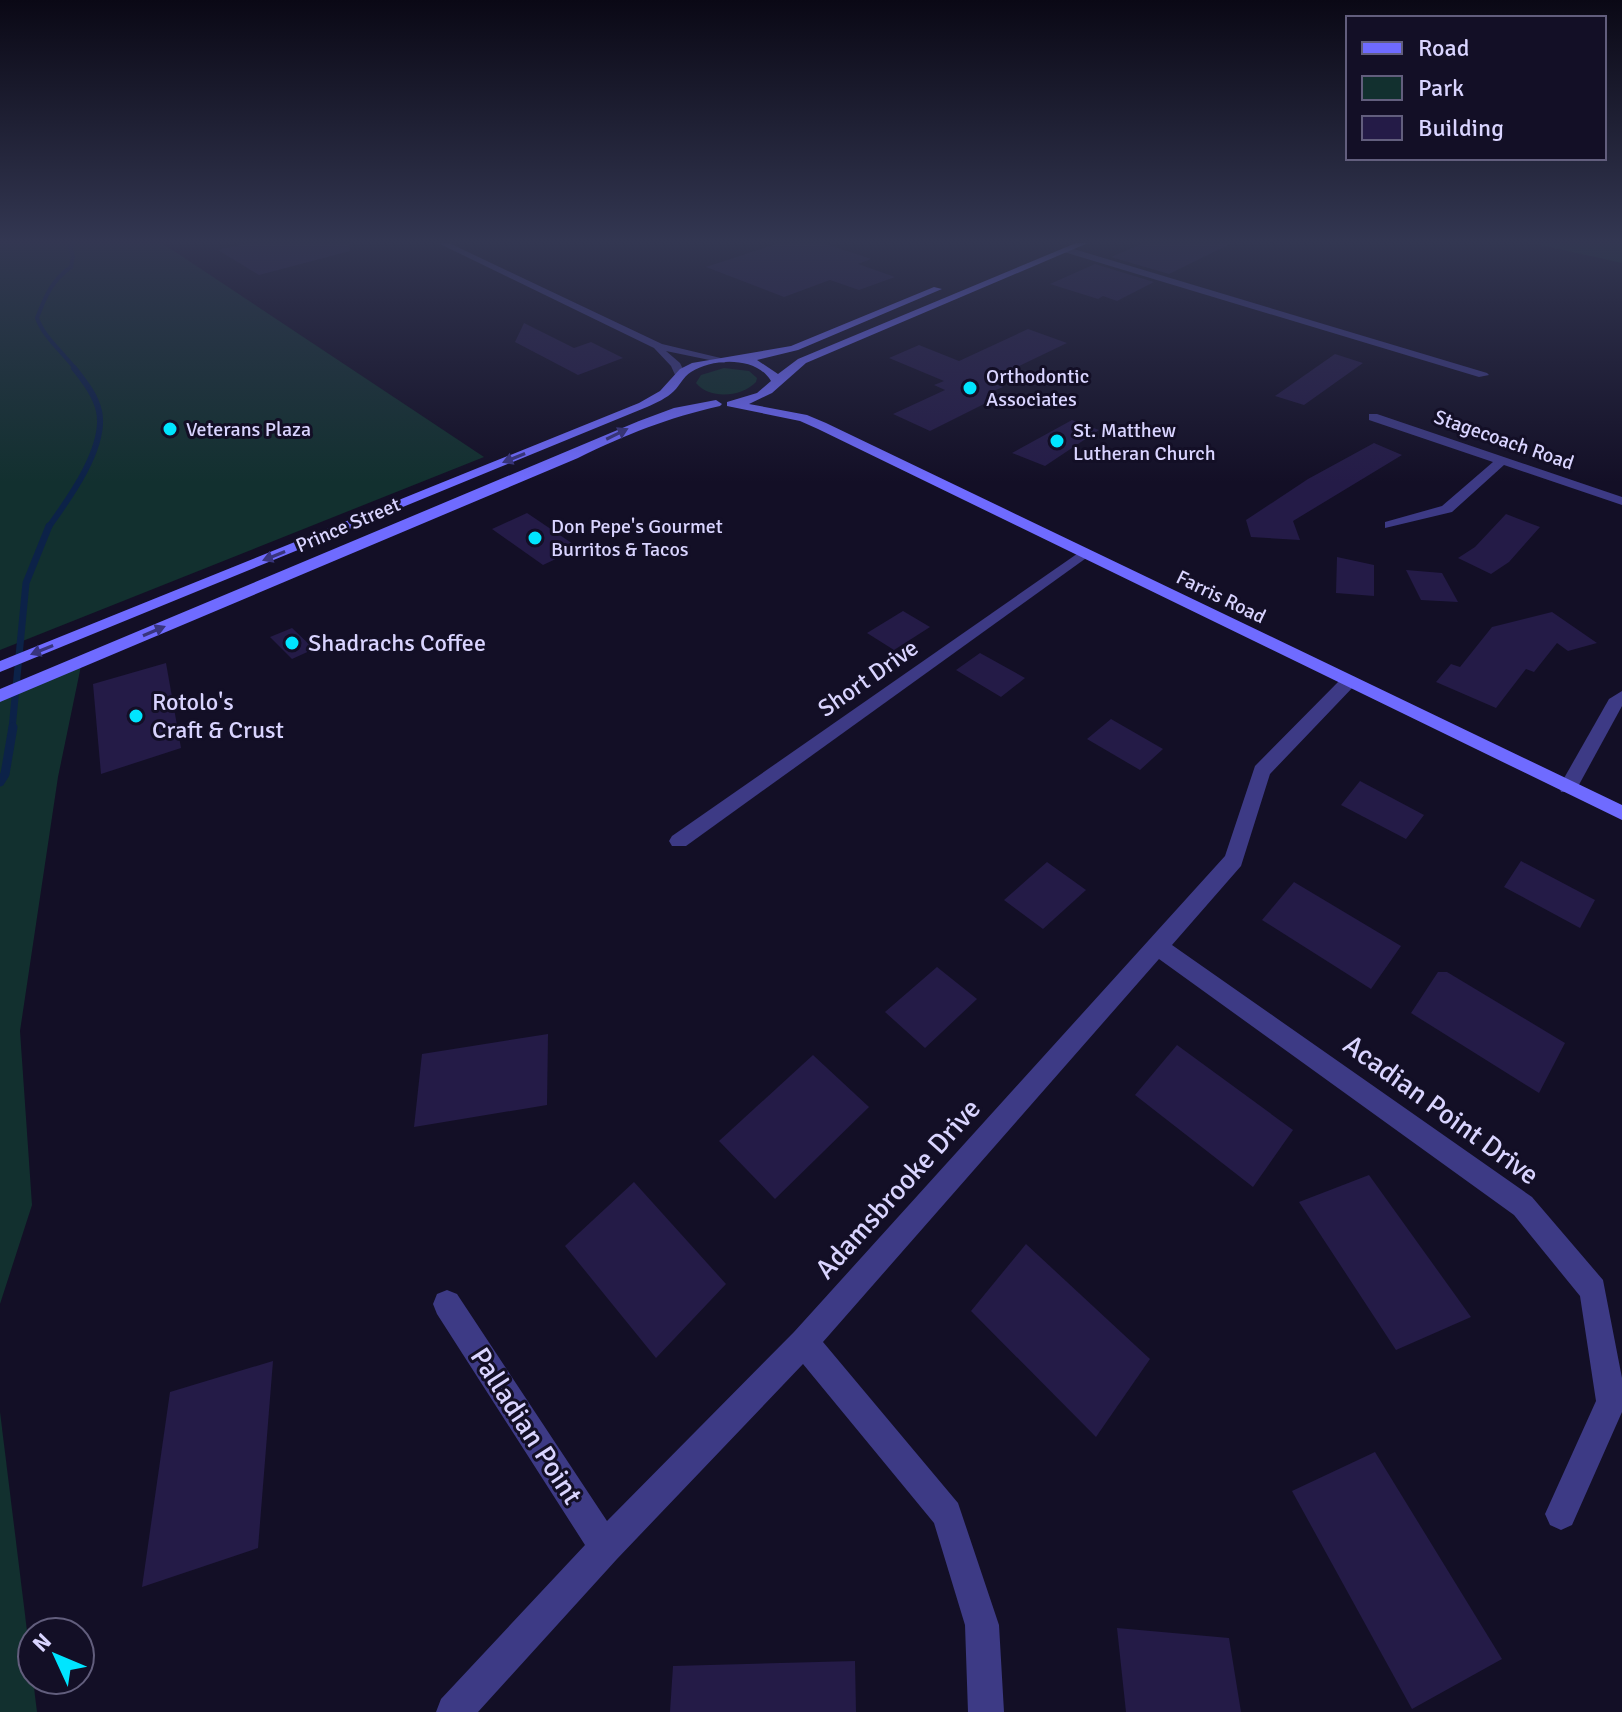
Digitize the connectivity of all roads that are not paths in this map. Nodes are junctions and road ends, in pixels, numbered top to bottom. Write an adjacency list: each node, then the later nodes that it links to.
1 (610, 323): 5 (street)
2 (855, 323): 6 (main road)
3 (893, 323): 8 (main road)
4 (1314, 323): 7 (street)
5 (659, 346): 6 (street); 9 (street)
6 (730, 360): 8 (main road); 9 (main road, Prince Street)
7 (1483, 375)
8 (776, 384): 10 (main road); 12 (main road, Farris Road)
9 (681, 387): 10 (main road, Farris Road); 17 (main road, Prince Street, one-way to 17)
10 (723, 404): 12 (main road, Farris Road); 19 (main road, Prince Street, one-way to 10)
11 (1373, 417): 13 (street, Stagecoach Road)
12 (803, 418): 16 (main road, Farris Road)
13 (1502, 460): 14 (street, Stagecoach Road); 15 (street)
14 (1622, 501)
15 (1390, 525)
16 (1084, 553): 18 (main road, Farris Road); 23 (street, Short Drive)
17 (0, 667)
18 (1349, 681): 21 (main road, Farris Road); 24 (street, Adamsbrooke Drive)
19 (0, 696)
20 (1622, 697): 21 (street)
21 (1568, 787): 22 (main road, Farris Road)
22 (1622, 813)
23 (679, 841)
24 (1158, 947): 26 (street, Adamsbrooke Drive); 27 (street, Acadian Point Drive)
25 (447, 1304): 28 (street, Palladian Point)
26 (804, 1342): 28 (street, Adamsbrooke Drive); 30 (street)
27 (1561, 1514)
28 (605, 1547): 29 (street, Adamsbrooke Drive)
29 (454, 1712)
30 (986, 1712)

